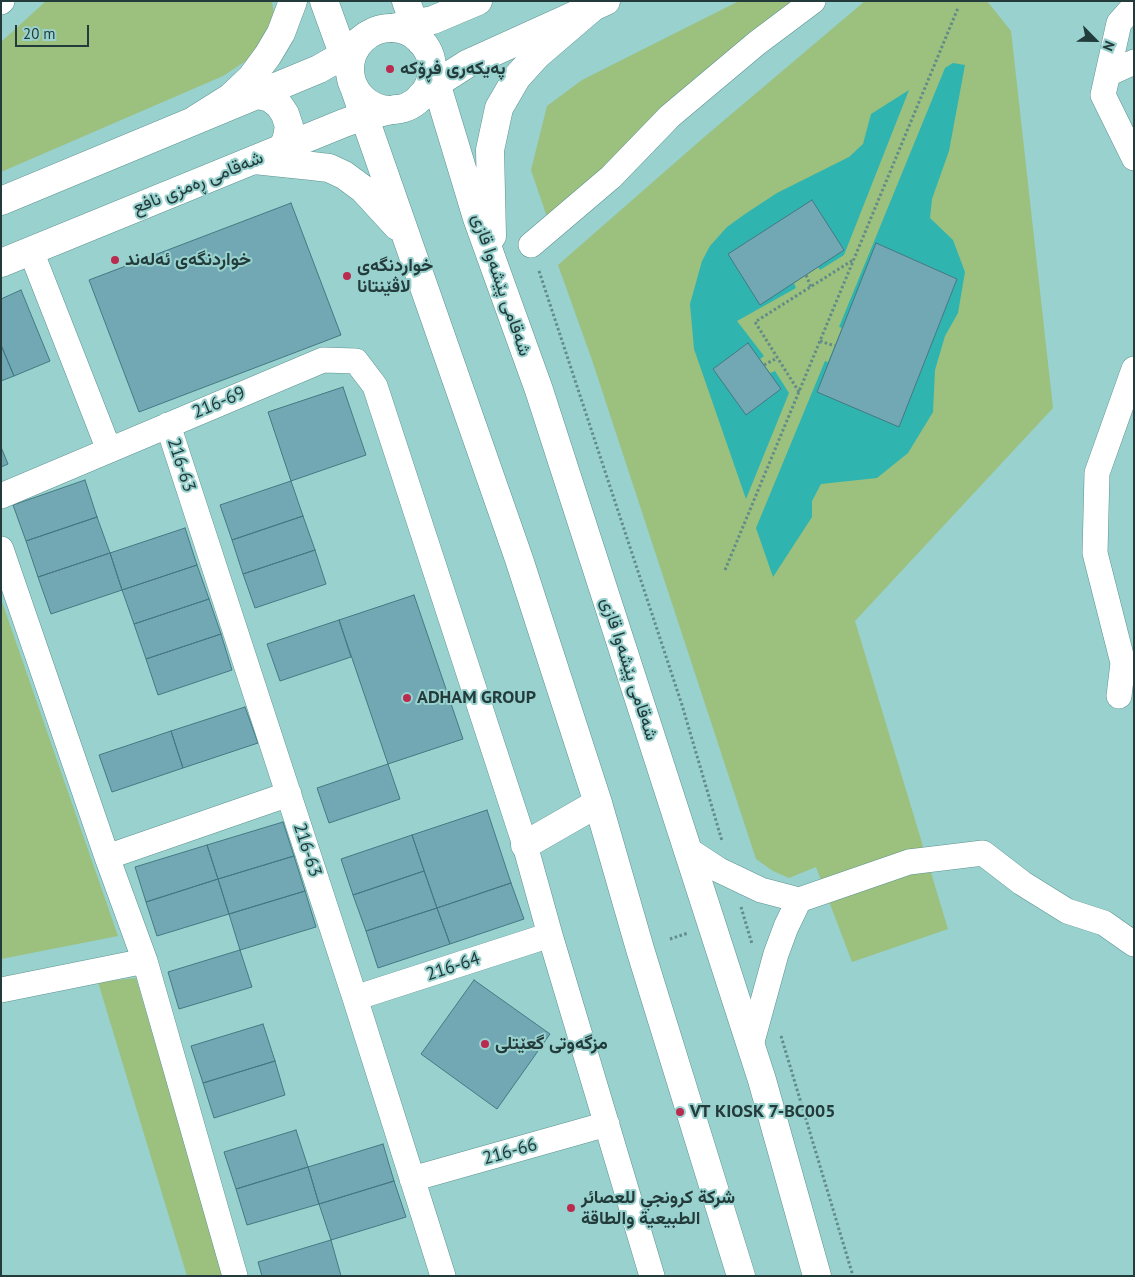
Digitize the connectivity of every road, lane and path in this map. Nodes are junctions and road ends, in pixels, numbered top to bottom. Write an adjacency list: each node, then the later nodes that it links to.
1 (293, 1): 15 (main road)
2 (324, 1): 10 (main road)
3 (478, 1): 8 (main road)
4 (813, 1): 20 (street)
5 (599, 4): 8 (main road); 25 (main road)
6 (1134, 6): 11 (street)
7 (958, 8): 23 (path)
8 (411, 47): 10 (main road); 13 (main road); 25 (main road, شەقامی پێشەوا قازی)
9 (1134, 62): 11 (street)
10 (349, 71): 12 (main road); 13 (main road); 14 (main road)
11 (1108, 74): 17 (street)
12 (258, 95): 15 (main road); 16 (main road)
13 (396, 110): 14 (main road, شەقامی ڕەمزی نافع)
14 (364, 116): 16 (main road, شەقامی ڕەمزی نافع); 22 (main road)
15 (196, 119): 19 (main road)
16 (283, 148): 18 (main road, شەقامی ڕەمزی نافع)
17 (1134, 158)
18 (254, 160): 21 (main road, شەقامی ڕەمزی نافع); 22 (main road)
19 (1, 201)
20 (531, 245)
21 (31, 251): 24 (main road, شەقامی ڕەمزی نافع); 36 (street)
22 (413, 255): 42 (main road)
23 (854, 260): 28 (path); 29 (path)
24 (1, 263)
25 (493, 265): 44 (main road, شەقامی پێشەوا قازی)
26 (539, 270): 46 (path)
27 (806, 275): 28 (path)
28 (811, 287): 31 (path)
29 (820, 341): 30 (path); 34 (path)
30 (834, 346)
31 (777, 358): 32 (path); 34 (path)
32 (764, 365)
33 (1134, 370): 40 (street)
34 (799, 392): 39 (path)
35 (168, 425): 36 (street, 216-69); 41 (street, 216-63); 43 (street, 216-69)
36 (109, 450): 37 (street, 216-69)
37 (1, 496)
38 (1, 549): 45 (street)
39 (725, 570)
40 (1119, 696)
41 (289, 794): 45 (street); 55 (street, 216-63)
42 (598, 803): 43 (main road); 63 (main road)
43 (525, 845): 49 (street)
44 (688, 849): 46 (street); 57 (main road, شەقامی پێشەوا قازی)
45 (107, 857): 53 (street)
46 (732, 876): 47 (street); 52 (path)
47 (799, 900): 51 (street); 57 (street)
48 (692, 932): 50 (path)
49 (550, 936): 55 (street, 216-64); 58 (street)
50 (670, 939)
51 (1134, 944)
52 (754, 952)
53 (145, 961): 54 (street); 60 (street)
54 (1, 990)
55 (356, 998): 59 (street, 216-63)
56 (780, 1035): 65 (path)
57 (751, 1045): 64 (main road, شەقامی پێشەوا قازی)
58 (606, 1124): 59 (street, 216-66); 62 (street)
59 (412, 1179): 61 (street, 216-63)
60 (235, 1276)
61 (443, 1276)
62 (652, 1276)
63 (741, 1276)
64 (817, 1276)
65 (853, 1276)

